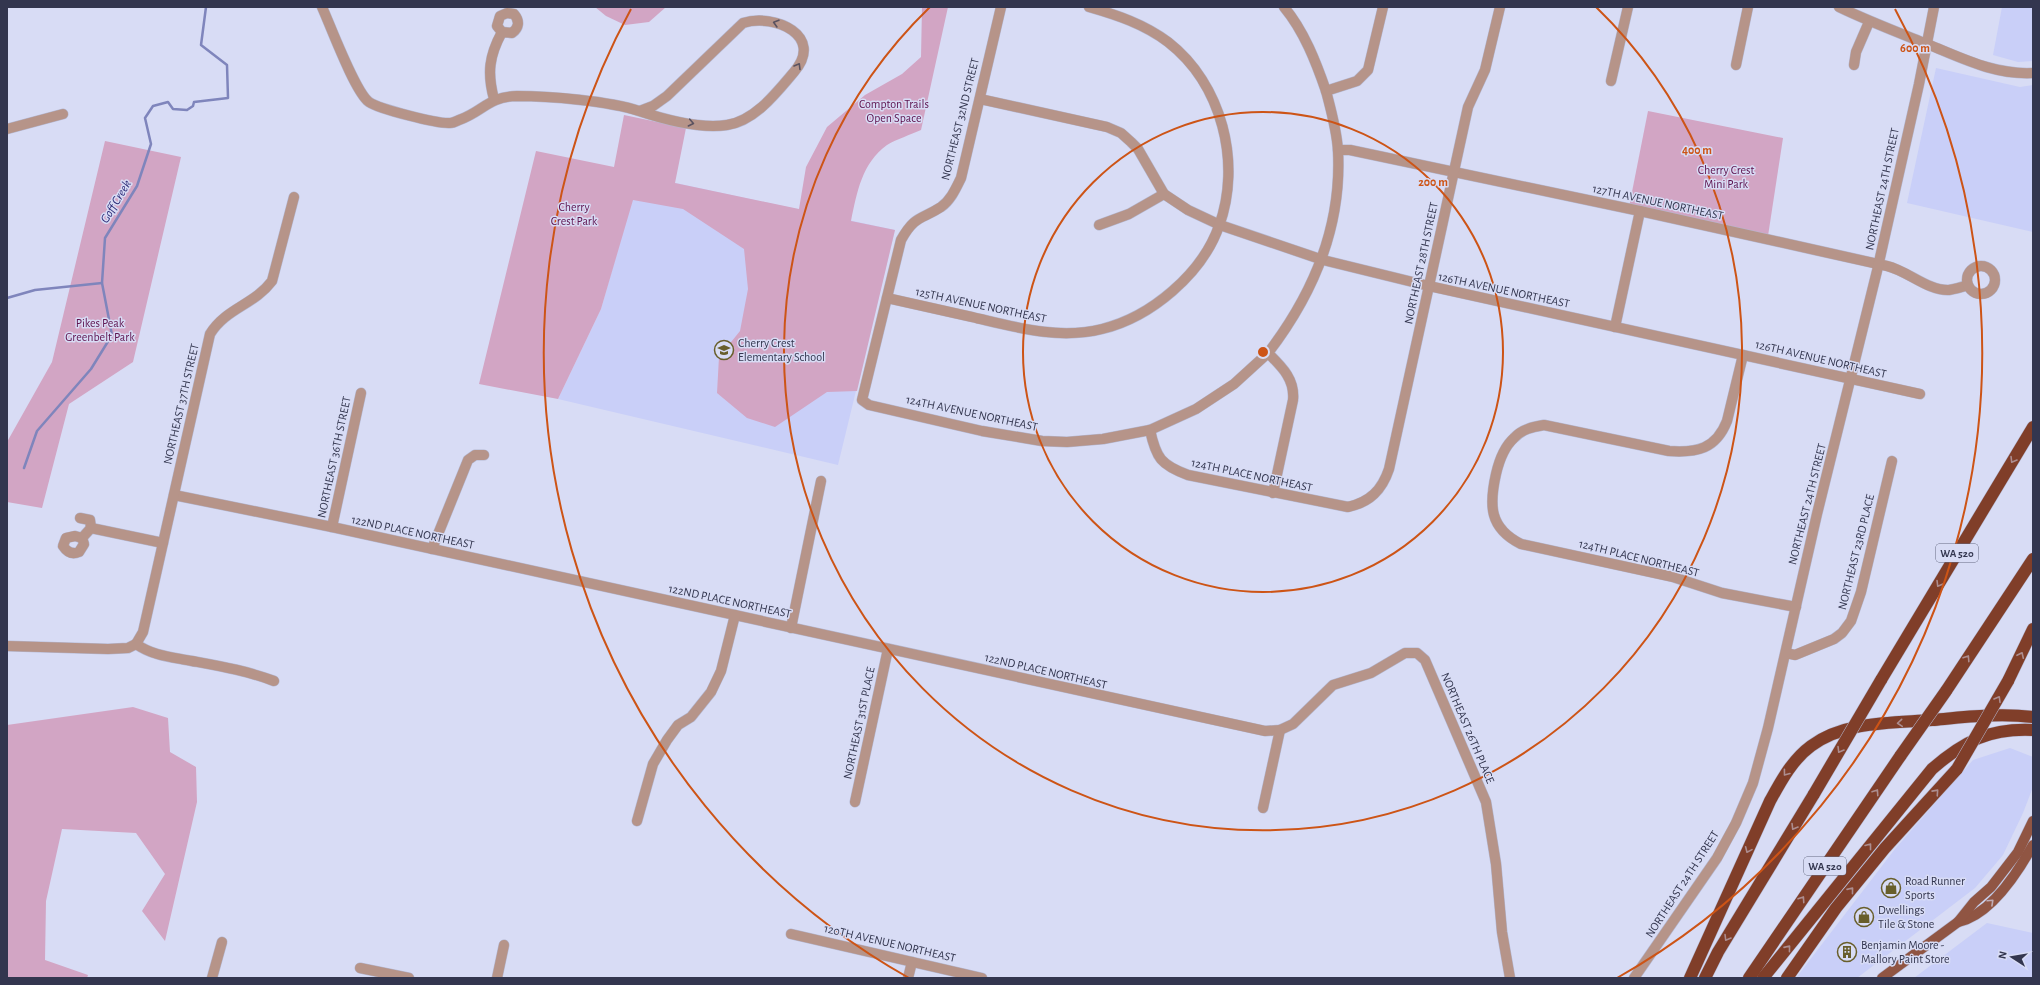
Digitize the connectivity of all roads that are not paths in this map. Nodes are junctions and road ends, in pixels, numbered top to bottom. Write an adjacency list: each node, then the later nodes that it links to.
1 (322, 7): 20 (street)
2 (1001, 7): 21 (street, NORTHEAST 32ND STREET)
3 (1089, 7): 32 (street, 125TH AVENUE NORTHEAST)
4 (1284, 7): 18 (street, 124TH AVENUE NORTHEAST)
5 (1383, 7): 18 (street)
6 (1500, 7): 27 (street, NORTHEAST 28TH STREET)
7 (1628, 7): 17 (street)
8 (1748, 7): 14 (street)
9 (1839, 7): 11 (street)
10 (1934, 7): 13 (street, NORTHEAST 24TH STREET)
11 (1869, 22): 13 (street); 15 (street)
12 (502, 32): 20 (street)
13 (1927, 44): 16 (street); 34 (street, NORTHEAST 24TH STREET)
14 (1736, 65)
15 (1854, 65)
16 (2033, 73)
17 (1611, 81)
18 (1326, 91): 26 (street, 124TH AVENUE NORTHEAST)
19 (667, 96): 22 (street); 24 (street); 24 (street, one-way to 19)
20 (494, 99): 22 (street)
21 (980, 99): 28 (street); 37 (street, NORTHEAST 32ND STREET)
22 (640, 111): 24 (street)
23 (62, 114): 25 (street)
24 (676, 120)
25 (7, 129)
26 (1338, 150): 27 (street, 127TH AVENUE NORTHEAST); 33 (street, 124TH AVENUE NORTHEAST)
27 (1455, 171): 30 (street, 127TH AVENUE NORTHEAST); 36 (street, NORTHEAST 28TH STREET)
28 (1164, 194): 31 (street); 32 (street, 126TH AVENUE NORTHEAST)
29 (294, 197): 51 (street, NORTHEAST 37TH STREET)
30 (1640, 211): 34 (street, 127TH AVENUE NORTHEAST); 38 (street)
31 (1099, 225)
32 (1220, 225): 33 (street, 126TH AVENUE NORTHEAST); 37 (street, 125TH AVENUE NORTHEAST)
33 (1323, 260): 36 (street, 126TH AVENUE NORTHEAST); 39 (street, 124TH AVENUE NORTHEAST)
34 (1879, 264): 35 (street, 127TH AVENUE NORTHEAST); 41 (street, NORTHEAST 24TH STREET)
35 (1968, 285)
36 (1429, 286): 38 (street, 126TH AVENUE NORTHEAST); 52 (street, NORTHEAST 28TH STREET)
37 (887, 298): 44 (street, NORTHEAST 32ND STREET)
38 (1615, 328): 40 (street, 126TH AVENUE NORTHEAST)
39 (1268, 353): 46 (street, 124TH AVENUE NORTHEAST); 50 (street)
40 (1743, 354): 41 (street, 126TH AVENUE NORTHEAST); 60 (street, 124TH PLACE NORTHEAST)
41 (1852, 378): 43 (street, 126TH AVENUE NORTHEAST); 60 (street, NORTHEAST 24TH STREET)
42 (361, 393): 54 (street, NORTHEAST 36TH STREET)
43 (1920, 394)
44 (862, 400): 46 (street, 124TH AVENUE NORTHEAST)
45 (2033, 427): 93 (highway, WA 520, one-way to 93, bridge)
46 (1150, 430): 50 (street, 124TH PLACE NORTHEAST)
47 (484, 455): 58 (street)
48 (1892, 461): 67 (street, NORTHEAST 23RD PLACE)
49 (821, 481): 62 (street)
50 (1273, 493): 52 (street, 124TH PLACE NORTHEAST)
51 (174, 495): 54 (street, 122ND PLACE NORTHEAST); 57 (street, NORTHEAST 37TH STREET)
52 (1370, 498)
53 (80, 518): 55 (street)
54 (332, 527): 58 (street, 122ND PLACE NORTHEAST)
55 (91, 528): 56 (street); 57 (street)
56 (82, 538)
57 (163, 543): 64 (street, NORTHEAST 37TH STREET)
58 (432, 549): 61 (street, 122ND PLACE NORTHEAST)
59 (2033, 559): 94 (highway, WA 520, one-way to 59, bridge)
60 (1796, 607): 67 (street, NORTHEAST 24TH STREET)
61 (735, 615): 62 (street, 122ND PLACE NORTHEAST); 76 (street)
62 (791, 628): 66 (street, 122ND PLACE NORTHEAST)
63 (2033, 629): 96 (highway, one-way to 63, bridge)
64 (136, 644): 65 (street); 68 (street)
65 (7, 646)
66 (888, 649): 72 (street, 122ND PLACE NORTHEAST); 74 (street, NORTHEAST 31ST PLACE)
67 (1786, 653): 91 (street, NORTHEAST 24TH STREET)
68 (274, 681)
69 (2033, 712): 70 (highway)
70 (2008, 714): 71 (highway); 92 (highway, one-way to 92)
71 (2033, 717)
72 (1280, 730): 75 (street); 90 (street, NORTHEAST 26TH PLACE)
73 (2033, 730): 95 (highway, one-way to 73)
74 (855, 802)
75 (1263, 808)
76 (637, 821)
77 (2033, 821): 79 (main road)
78 (2033, 845): 79 (main road, one-way to 78)
79 (1958, 922): 97 (main road)
80 (791, 934): 83 (street, 120TH AVENUE NORTHEAST)
81 (222, 942): 85 (street)
82 (504, 945): 87 (street)
83 (912, 962): 88 (street); 89 (street, 120TH AVENUE NORTHEAST)
84 (360, 968): 86 (street)
85 (212, 978)
86 (409, 978)
87 (497, 978)
88 (908, 978)
89 (982, 978)
90 (1510, 978)
91 (1634, 978)
92 (1690, 978)
93 (1705, 978)
94 (1749, 978)
95 (1763, 978)
96 (1787, 978)
97 (1882, 978)

